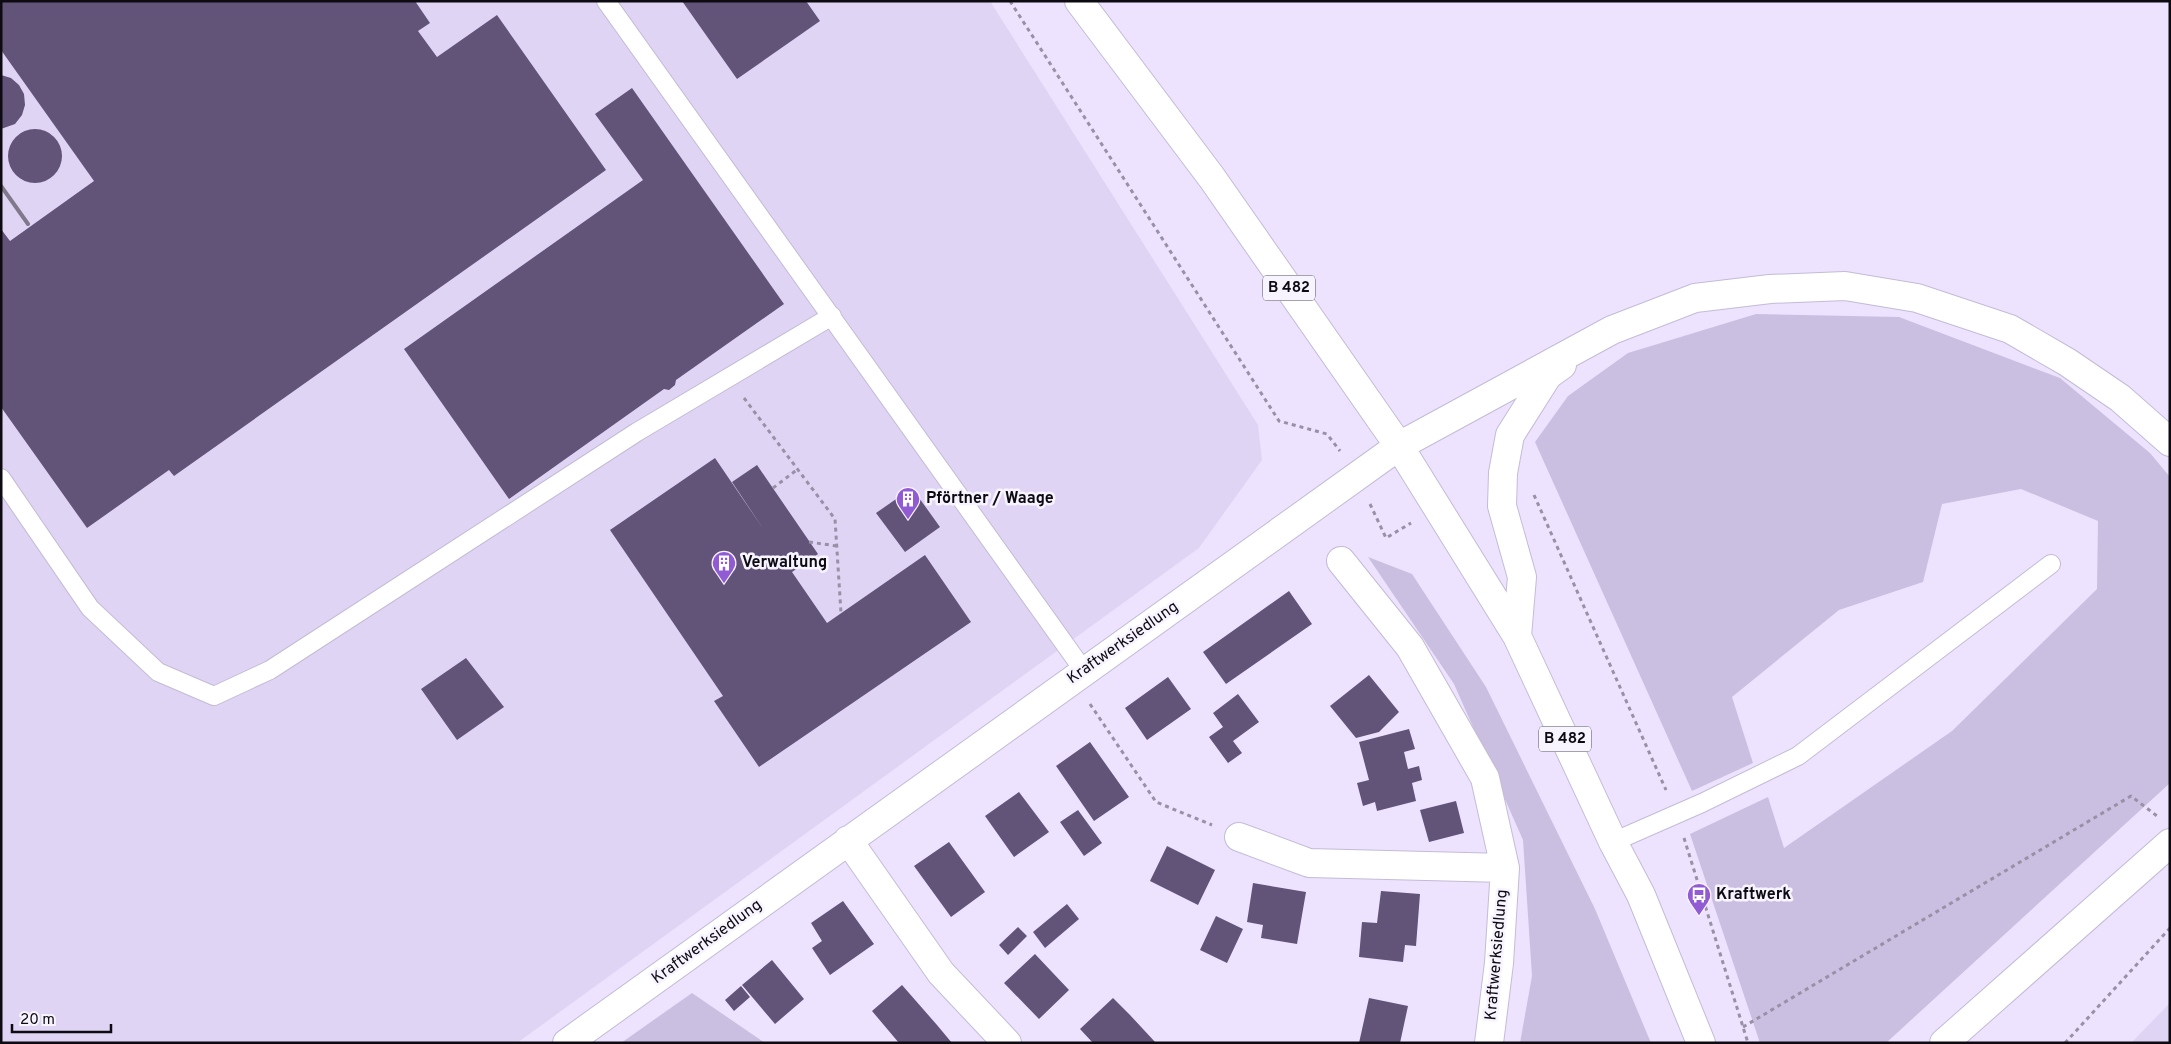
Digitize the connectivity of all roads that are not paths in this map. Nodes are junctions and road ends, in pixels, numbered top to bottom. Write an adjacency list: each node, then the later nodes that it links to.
1 (606, 1): 3 (lane)
2 (1079, 1): 6 (main road, B 482)
3 (832, 316): 7 (lane); 11 (lane)
4 (1612, 330): 5 (main road); 6 (main road, Kraftwerksiedlung); 10 (main road)
5 (2170, 442)
6 (1399, 446): 10 (main road, B 482); 11 (main road, Kraftwerksiedlung)
7 (1, 478)
8 (1341, 561): 16 (main road, Kraftwerksiedlung)
9 (2051, 564): 15 (lane)
10 (1517, 636): 15 (main road, B 482)
11 (1079, 675): 14 (main road, Kraftwerksiedlung)
12 (2166, 832): 21 (main road)
13 (1239, 836): 16 (main road, Kraftwerksiedlung)
14 (848, 840): 17 (main road, Kraftwerksiedlung); 18 (main road)
15 (1613, 842): 20 (main road, B 482)
16 (1505, 868): 19 (main road, Kraftwerksiedlung)
17 (567, 1043)
18 (1007, 1043)
19 (1489, 1043)
20 (1702, 1043)
21 (1944, 1043)

